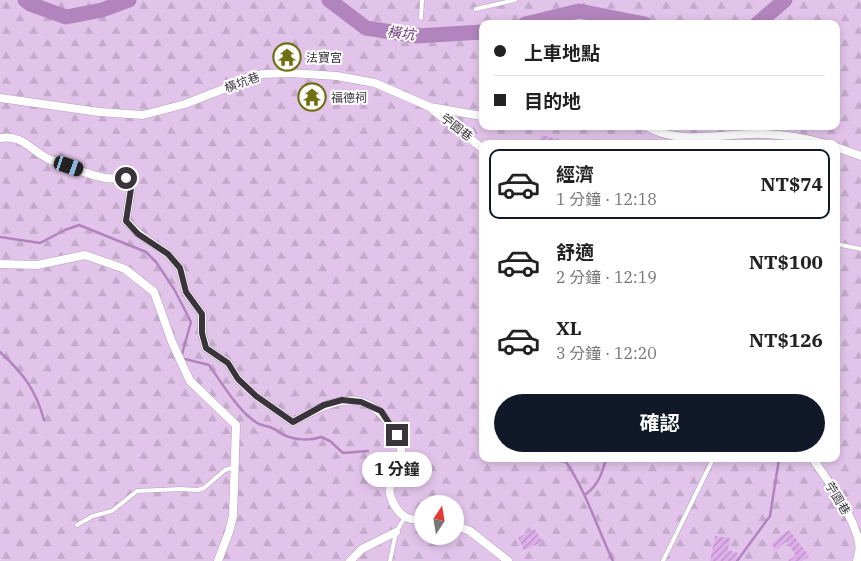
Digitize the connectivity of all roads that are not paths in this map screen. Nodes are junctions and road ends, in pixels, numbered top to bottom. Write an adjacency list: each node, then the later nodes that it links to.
1 (422, 0): 4 (lane)
2 (514, 0): 3 (lane)
3 (476, 10)
4 (421, 18)
5 (0, 98): 6 (street, 橫坑巷)
6 (430, 107): 7 (street, 橫坑巷); 11 (street, 苧園巷)
7 (479, 115)
8 (653, 130): 10 (street)
9 (0, 138): 20 (street)
10 (809, 140)
11 (479, 146)
12 (840, 148): 13 (street)
13 (861, 156)
14 (840, 245): 15 (lane)
15 (861, 249)
16 (0, 264): 19 (street)
17 (712, 462): 30 (lane)
18 (815, 462): 25 (street, 苧園巷)
19 (235, 467): 22 (lane); 26 (street)
20 (405, 517): 21 (street); 24 (lane)
21 (414, 519)
22 (77, 525)
23 (464, 529): 29 (street)
24 (396, 532): 27 (street); 28 (lane)
25 (858, 539): 31 (lane, 苧園巷); 32 (street, 苧園巷)
26 (218, 561)
27 (350, 561)
28 (390, 561)
29 (508, 561)
30 (663, 561)
31 (855, 561)
32 (860, 561)

